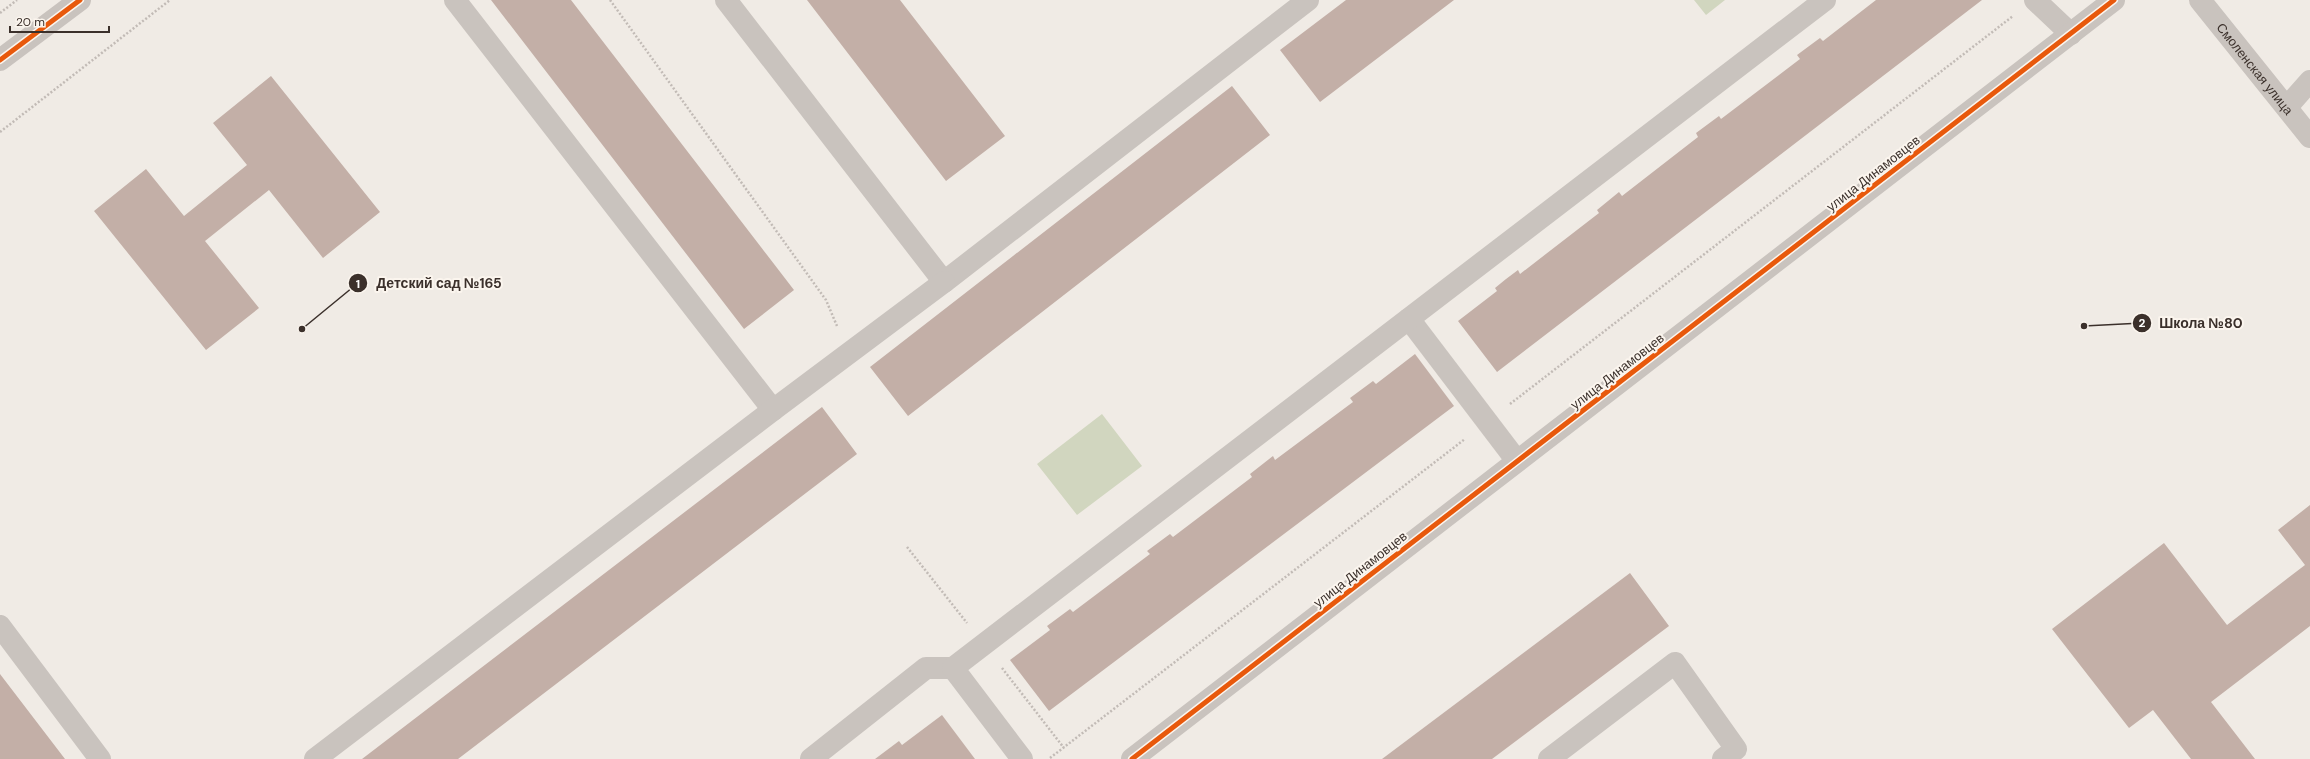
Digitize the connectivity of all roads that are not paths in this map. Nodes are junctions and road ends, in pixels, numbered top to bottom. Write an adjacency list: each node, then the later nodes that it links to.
1 (455, 0): 16 (street)
2 (726, 0): 14 (street)
3 (1308, 0): 14 (street)
4 (1825, 0): 15 (street)
5 (2035, 0): 9 (street)
6 (2114, 0): 9 (street, улица Динамовцев)
7 (2200, 0): 12 (street, Смоленская улица)
8 (71, 2): 10 (street)
9 (2071, 34): 17 (street, улица Динамовцев)
10 (0, 60)
11 (2310, 81): 12 (street)
12 (2288, 107): 13 (street, Смоленская улица)
13 (2310, 136)
14 (944, 282): 16 (street)
15 (1410, 319): 17 (street); 19 (street)
16 (773, 410): 21 (street)
17 (1517, 462): 24 (street, улица Динамовцев)
18 (0, 626): 20 (street)
19 (953, 668): 22 (street); 23 (street)
20 (100, 759)
21 (315, 759)
22 (811, 759)
23 (1022, 759)
24 (1132, 759)
25 (1549, 759): 26 (street)
26 (1723, 759)

